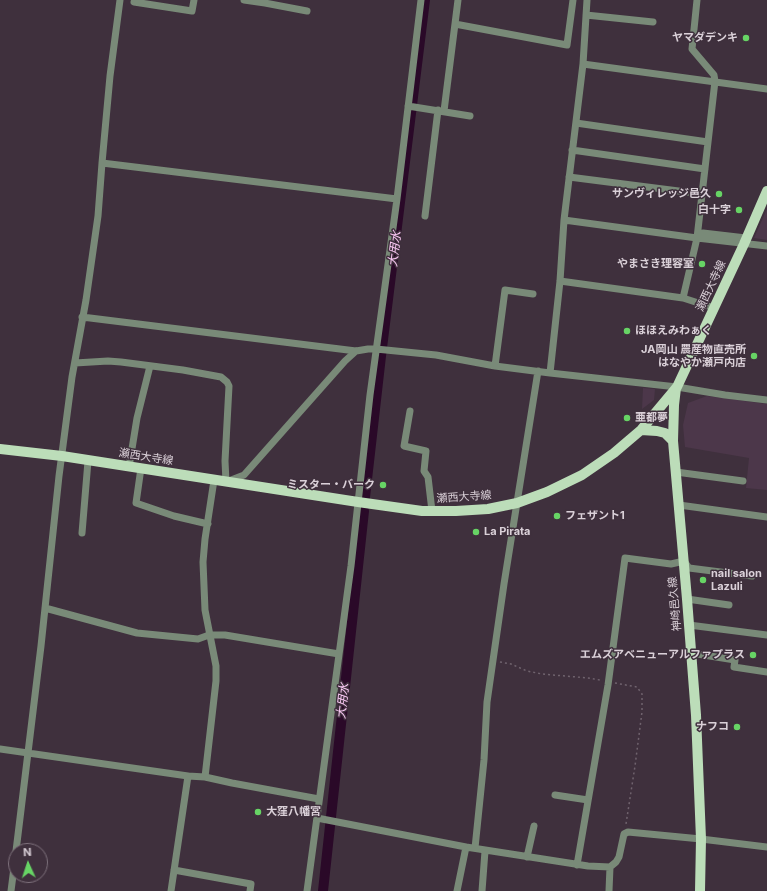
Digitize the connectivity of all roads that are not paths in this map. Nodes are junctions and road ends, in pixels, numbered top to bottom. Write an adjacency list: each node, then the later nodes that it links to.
1 (120, 0): 24 (street)
2 (194, 0): 9 (street)
3 (244, 0): 10 (street)
4 (421, 0): 18 (street)
5 (458, 0): 14 (street)
6 (573, 0): 14 (street)
7 (587, 0): 12 (street)
8 (697, 0): 16 (street)
9 (134, 2)
10 (265, 2): 11 (street)
11 (307, 11)
12 (586, 15): 13 (street); 15 (street)
13 (653, 22)
14 (455, 24): 19 (street)
15 (583, 64): 16 (street); 21 (street)
16 (715, 81): 17 (street); 22 (street)
17 (767, 89)
18 (411, 106): 19 (street); 29 (street)
19 (441, 111): 20 (street); 30 (street)
20 (470, 116)
21 (576, 123): 22 (street); 23 (street)
22 (708, 142): 25 (street)
23 (572, 150): 25 (street); 26 (street)
24 (102, 163): 29 (street); 39 (street)
25 (705, 170): 28 (street)
26 (569, 178): 28 (street); 31 (street)
27 (767, 191): 33 (main road, 瀬西大寺線)
28 (702, 194): 32 (street)
29 (397, 199): 40 (street)
30 (425, 216)
31 (564, 220): 32 (street); 35 (street)
32 (699, 238): 33 (street); 37 (street)
33 (745, 241): 34 (street); 38 (main road, 瀬西大寺線)
34 (767, 246)
35 (560, 281): 37 (street); 46 (street)
36 (533, 294): 44 (street)
37 (683, 298): 38 (street)
38 (714, 308): 47 (main road, 瀬西大寺線)
39 (82, 318): 41 (street); 42 (street)
40 (376, 349): 41 (street); 44 (street); 63 (street)
41 (356, 351): 62 (street)
42 (75, 363): 43 (street); 55 (street)
43 (150, 366): 57 (street); 62 (street)
44 (495, 366): 45 (street)
45 (538, 371): 46 (street); 64 (street)
46 (550, 373): 47 (street)
47 (676, 387): 48 (street); 50 (main road, 瀬西大寺線); 51 (main road, 神崎邑久線)
48 (767, 400)
49 (410, 411): 66 (street)
50 (657, 411): 51 (main road); 52 (main road, 瀬西大寺線)
51 (674, 413): 53 (main road, 神崎邑久線)
52 (641, 430): 53 (main road); 64 (main road, 瀬西大寺線)
53 (673, 441): 59 (main road, 神崎邑久線)
54 (0, 449): 55 (main road, 瀬西大寺線)
55 (62, 456): 56 (main road, 瀬西大寺線); 74 (street)
56 (88, 460): 57 (main road, 瀬西大寺線); 69 (street)
57 (129, 467): 58 (main road, 瀬西大寺線)
58 (141, 468): 60 (main road, 瀬西大寺線); 68 (street)
59 (676, 472): 61 (street); 65 (main road, 神崎邑久線)
60 (214, 480): 62 (main road, 瀬西大寺線); 68 (street)
61 (743, 481)
62 (226, 482): 63 (main road, 瀬西大寺線)
63 (358, 502): 66 (main road, 瀬西大寺線); 79 (street)
64 (517, 503): 66 (main road, 瀬西大寺線); 94 (street)
65 (679, 505): 67 (street); 70 (main road, 神崎邑久線)
66 (432, 511)
67 (767, 517)
68 (208, 524): 76 (street)
69 (82, 533)
70 (684, 561): 71 (street); 72 (main road, 神崎邑久線); 87 (street)
71 (752, 576)
72 (687, 599): 73 (street); 75 (main road, 神崎邑久線)
73 (729, 605)
74 (45, 608): 76 (street); 82 (street)
75 (689, 625): 77 (street); 78 (main road, 神崎邑久線)
76 (209, 635): 79 (street); 84 (street)
77 (767, 635)
78 (691, 653): 80 (street); 90 (main road, 神崎邑久線)
79 (339, 654): 86 (street)
80 (767, 672)
81 (0, 749): 82 (street)
82 (29, 753): 83 (street); 91 (street)
83 (188, 776): 84 (street); 99 (street)
84 (205, 777): 86 (street)
85 (555, 796): 87 (street)
86 (319, 799): 88 (street)
87 (588, 800): 97 (street)
88 (317, 818): 92 (street); 102 (street)
89 (534, 826): 96 (street)
90 (701, 839): 93 (street); 98 (street); 106 (main road, 神崎邑久線)
91 (17, 843)
92 (466, 847): 94 (street); 103 (street)
93 (767, 847)
94 (475, 848): 95 (street)
95 (485, 851): 96 (street); 104 (street)
96 (527, 857): 97 (street)
97 (577, 865): 98 (street)
98 (610, 867): 105 (street)
99 (174, 870): 100 (street); 101 (street)
100 (171, 891)
101 (250, 891)
102 (307, 891)
103 (456, 891)
104 (482, 891)
105 (608, 891)
106 (700, 891)

